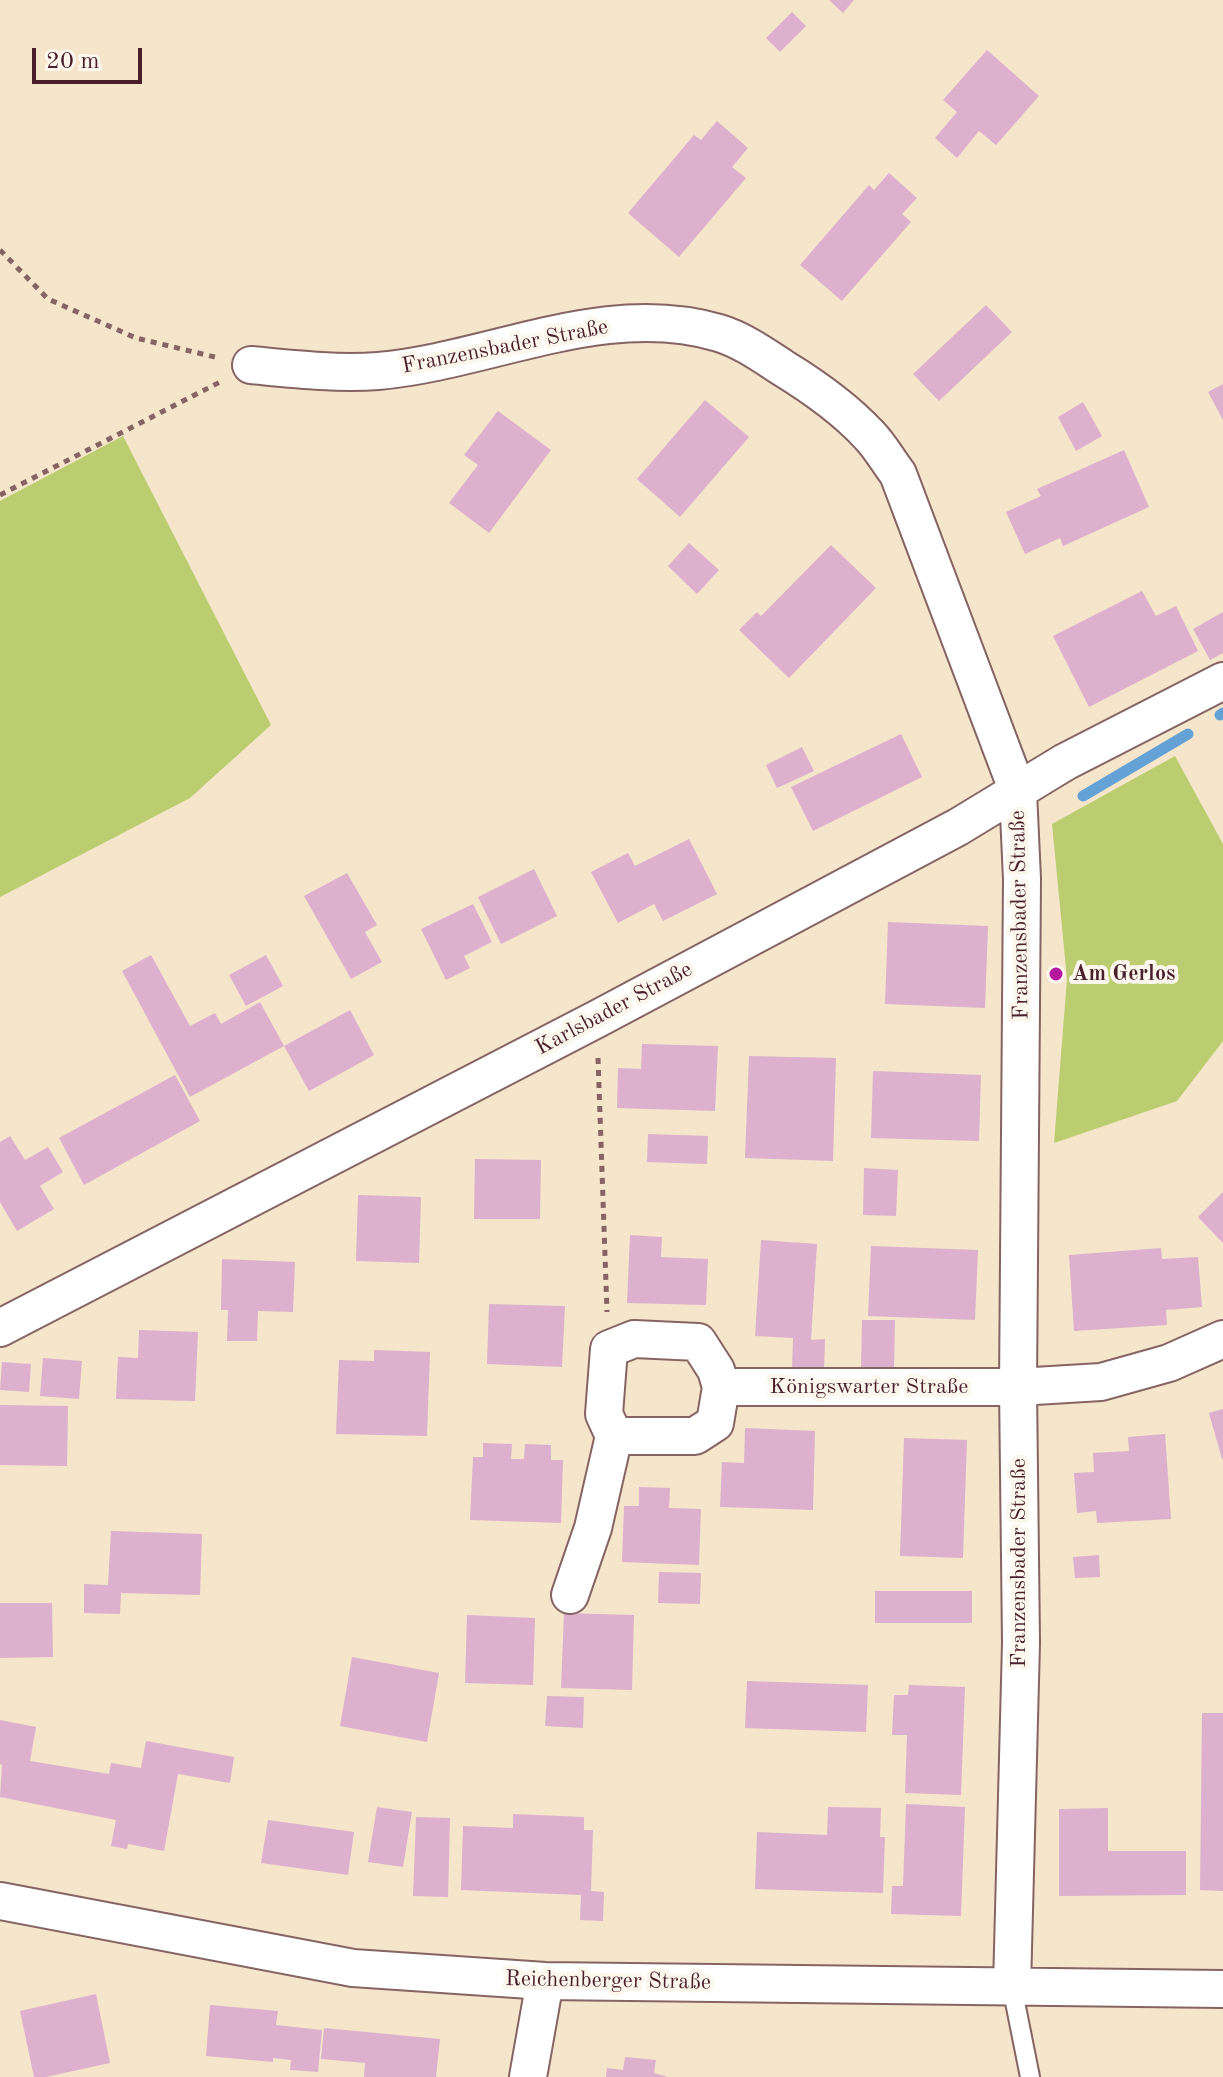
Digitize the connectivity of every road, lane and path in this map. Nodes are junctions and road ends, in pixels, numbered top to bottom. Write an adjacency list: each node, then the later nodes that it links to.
1 (0, 250): 2 (path)
2 (251, 365): 3 (path); 5 (street, Franzensbader Straße)
3 (0, 495)
4 (1223, 681): 5 (street, Karlsbader Straße)
5 (1018, 792): 6 (street, Karlsbader Straße); 11 (street, Franzensbader Straße)
6 (597, 1019): 7 (street, Karlsbader Straße); 9 (path)
7 (0, 1328)
8 (1223, 1339): 11 (street, Königswarter Straße)
9 (609, 1349): 10 (street); 12 (street)
10 (721, 1387): 11 (street, Königswarter Straße); 12 (street)
11 (1018, 1387): 16 (street, Franzensbader Straße)
12 (614, 1436): 13 (street)
13 (570, 1595)
14 (0, 1901): 15 (street, Reichenberger Straße)
15 (545, 1981): 16 (street, Reichenberger Straße); 18 (street)
16 (1012, 1987): 17 (street, Reichenberger Straße); 19 (lane)
17 (1223, 1989)
18 (528, 2077)
19 (1030, 2077)

